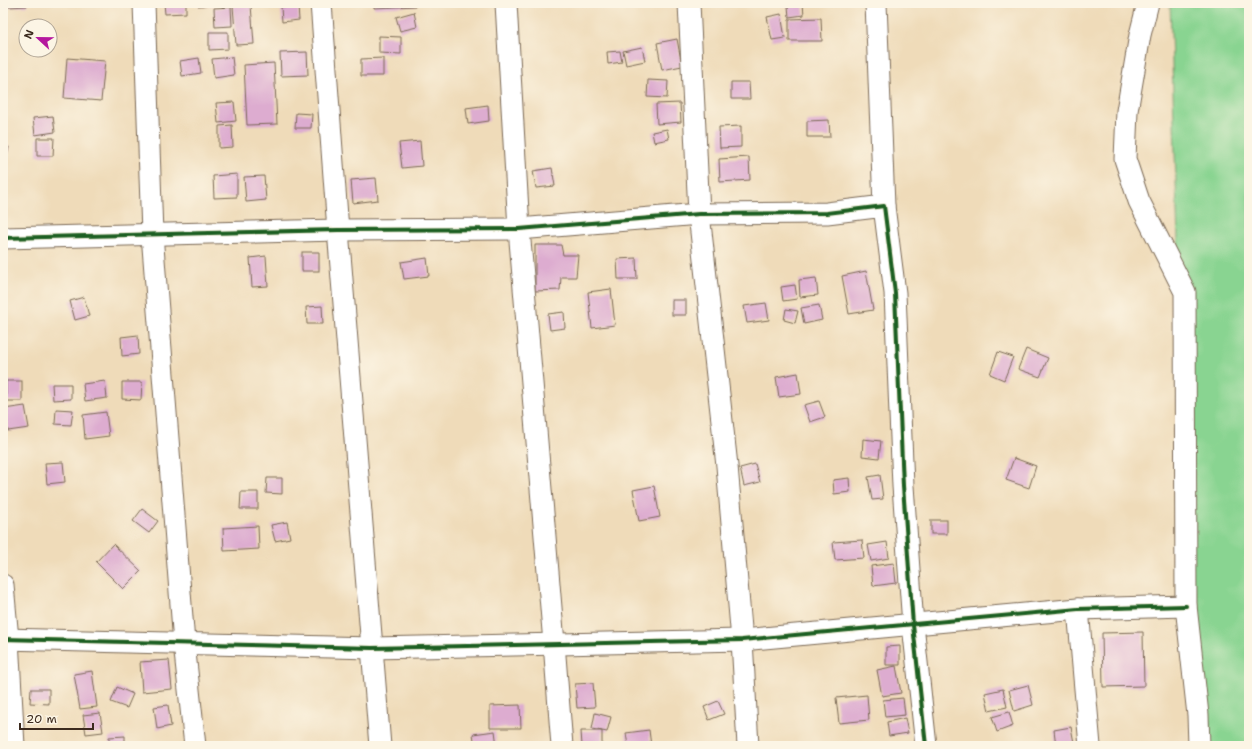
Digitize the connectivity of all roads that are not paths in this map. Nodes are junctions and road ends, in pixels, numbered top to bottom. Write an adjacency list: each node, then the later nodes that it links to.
1 (144, 3): 11 (street)
2 (321, 3): 10 (street)
3 (506, 3): 9 (street)
4 (689, 3): 8 (street)
5 (876, 3): 7 (street)
6 (1148, 3): 14 (street)
7 (884, 206): 8 (street); 16 (street)
8 (699, 214): 9 (street); 18 (street)
9 (519, 229): 10 (street); 20 (street)
10 (338, 230): 11 (street); 21 (street)
11 (152, 234): 12 (street); 19 (street)
12 (3, 238)
13 (3, 585): 17 (street)
14 (1186, 606): 15 (street); 29 (street)
15 (1078, 609): 16 (street); 28 (street)
16 (913, 625): 18 (street); 27 (street)
17 (6, 639): 19 (street); 22 (street)
18 (742, 640): 20 (street); 26 (street)
19 (184, 643): 21 (street); 23 (street)
20 (554, 643): 21 (street); 25 (street)
21 (372, 648): 24 (street)
22 (14, 746)
23 (195, 746)
24 (380, 746)
25 (562, 746)
26 (748, 746)
27 (926, 746)
28 (1090, 746)
29 (1199, 746)

